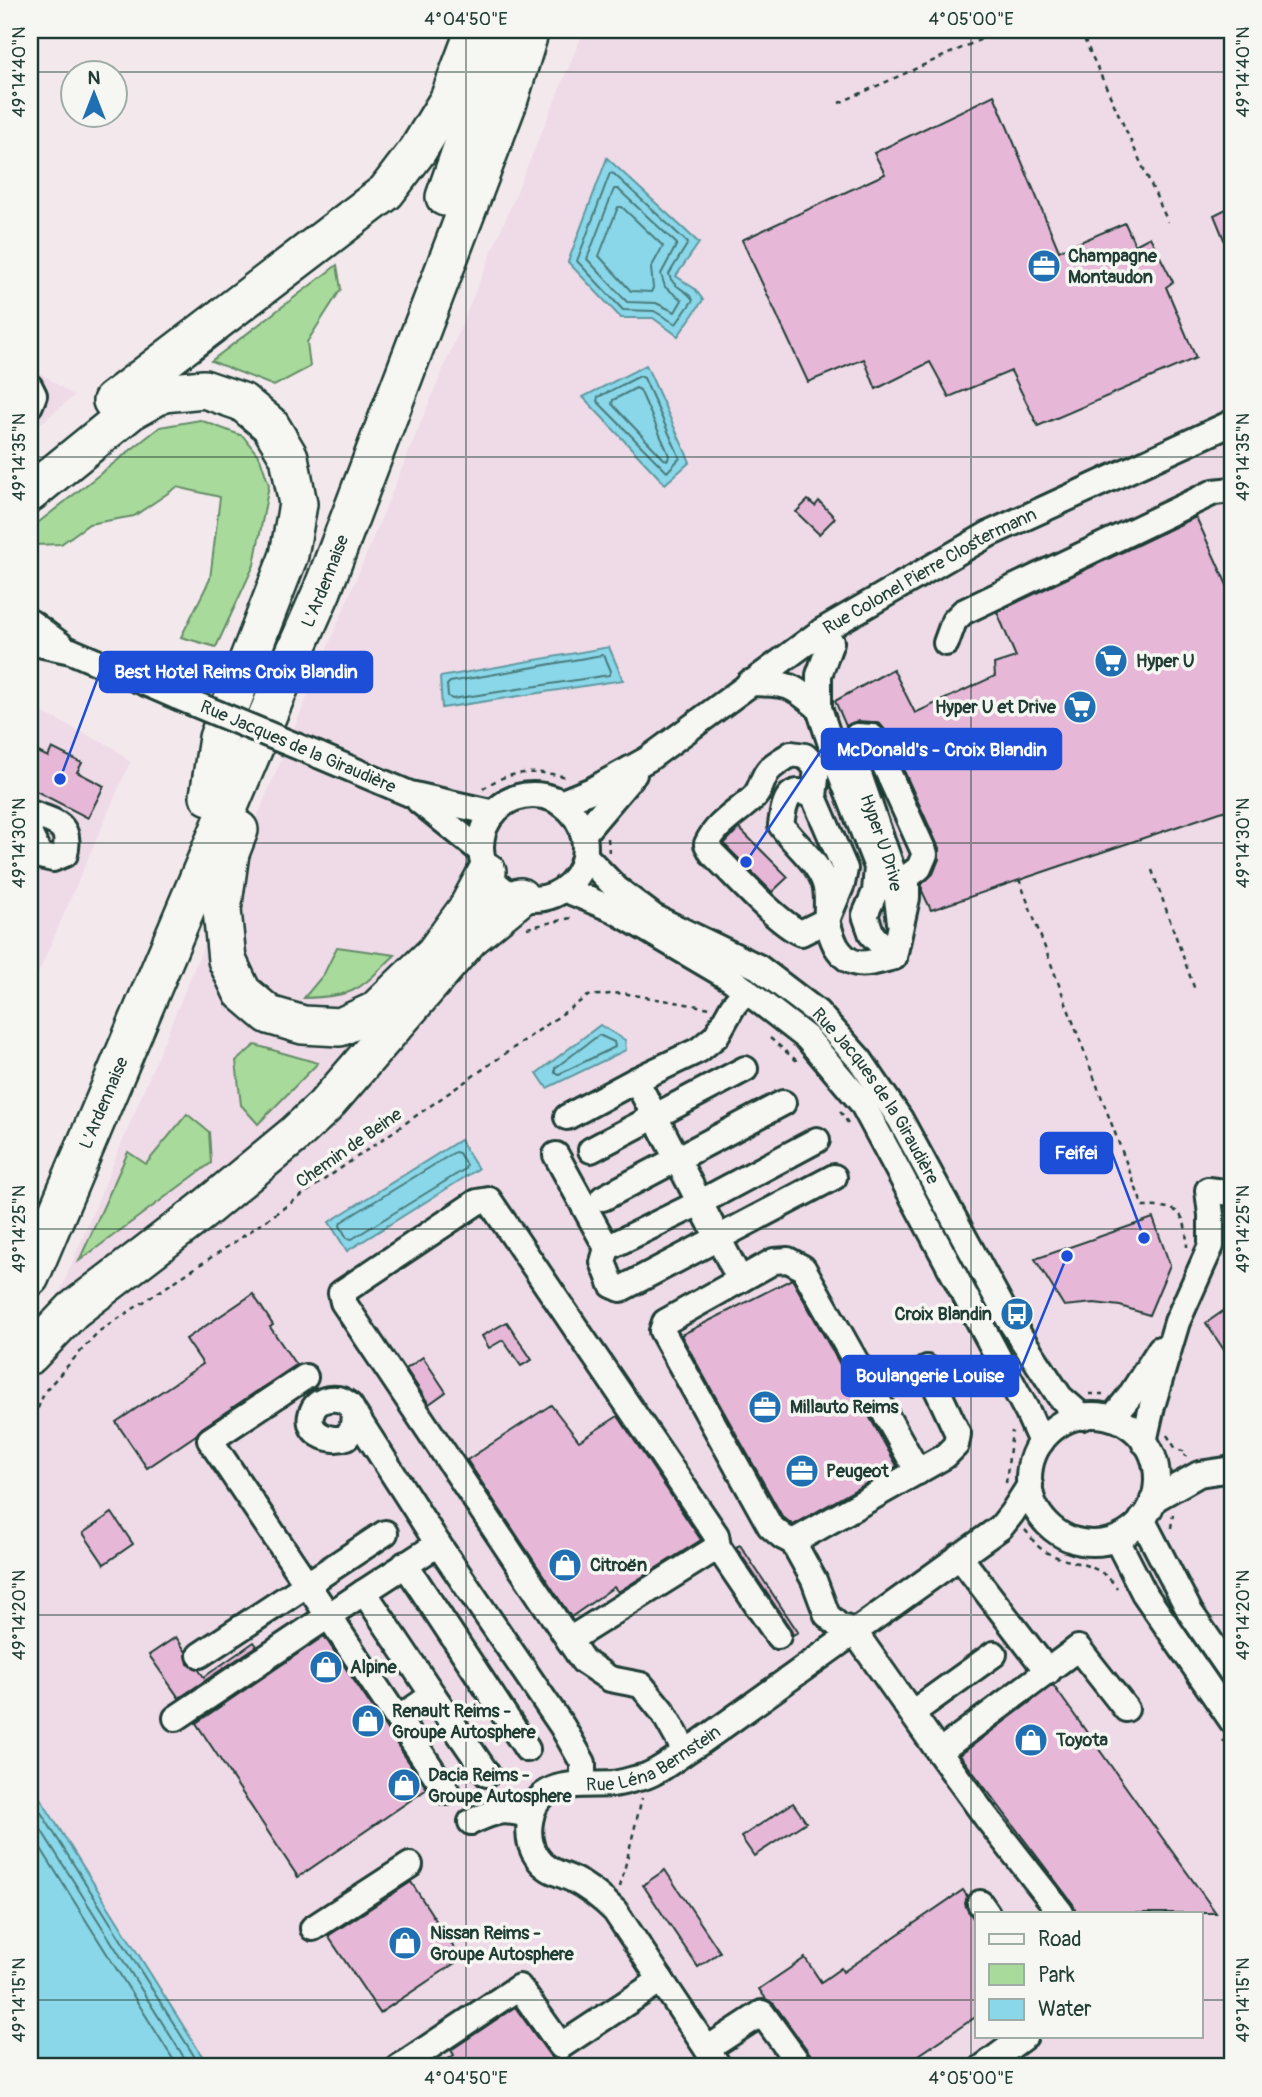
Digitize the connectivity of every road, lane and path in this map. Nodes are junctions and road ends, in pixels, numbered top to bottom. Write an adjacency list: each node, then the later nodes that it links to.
1 (475, 30): 11 (highway)
2 (503, 30): 24 (highway, L'Ardennaise)
3 (530, 30): 14 (highway, L'Ardennaise)
4 (1002, 30): 6 (path)
5 (1080, 30): 7 (path)
6 (839, 103)
7 (1168, 222)
8 (30, 387): 9 (street)
9 (30, 405)
10 (1232, 423): 16 (street, Rue Colonel Pierre Clostermann)
11 (30, 462)
12 (1232, 490): 18 (street)
13 (30, 493): 24 (highway)
14 (322, 591): 31 (highway); 59 (highway, L'Ardennaise)
15 (30, 622): 19 (street)
16 (822, 631): 20 (street, Rue Colonel Pierre Clostermann); 21 (street)
17 (30, 642): 19 (street)
18 (946, 643)
19 (71, 651): 23 (street, Rue Jacques de la Giraudière, bridge)
20 (749, 683): 21 (street); 22 (street, Rue Colonel Pierre Clostermann)
21 (819, 708): 38 (street)
22 (648, 759): 26 (street, Rue Colonel Pierre Clostermann); 30 (street, Rue Colonel Pierre Clostermann)
23 (410, 794): 28 (street); 31 (street)
24 (209, 796): 54 (highway, L'Ardennaise)
25 (814, 797): 36 (street); 36 (street); 36 (street)
26 (560, 803): 28 (street); 30 (street)
27 (30, 813): 29 (street)
28 (494, 813): 31 (street)
29 (30, 835)
30 (584, 845): 34 (street); 66 (street, Rue Jacques de la Giraudière)
31 (484, 862): 35 (street)
32 (1152, 870): 39 (path)
33 (1019, 879): 58 (path)
34 (564, 889): 35 (street); 40 (street, Rue Jacques de la Giraudière)
35 (520, 897): 62 (highway)
36 (827, 920): 38 (street)
37 (900, 922): 37 (street, Hyper U Drive); 38 (street)
38 (894, 957)
39 (1195, 990)
40 (740, 998): 42 (street); 69 (path, Chemin de Beine); 70 (street, Rue Jacques de la Giraudière)
41 (745, 1069): 44 (street)
42 (636, 1080): 44 (street); 45 (street)
43 (783, 1103): 49 (street)
44 (654, 1116): 47 (street); 49 (street)
45 (567, 1117)
46 (817, 1140): 53 (street)
47 (591, 1150)
48 (556, 1155): 57 (street)
49 (677, 1159): 52 (street); 53 (street)
50 (834, 1177): 56 (street)
51 (1232, 1193): 58 (street)
52 (603, 1198)
53 (699, 1203): 56 (street); 57 (street)
54 (30, 1215)
55 (1232, 1230): 58 (street)
56 (718, 1238): 57 (street); 60 (street)
57 (607, 1248)
58 (1199, 1248): 61 (street)
59 (30, 1277)
60 (740, 1280): 74 (street); 80 (street)
61 (1177, 1322): 67 (street); 71 (street)
62 (30, 1355)
63 (927, 1368): 74 (street)
64 (305, 1377): 85 (street)
65 (354, 1413): 81 (street)
66 (1083, 1416): 67 (street); 70 (street)
67 (1112, 1418): 71 (street)
68 (1166, 1426): 73 (path)
69 (30, 1427)
70 (1041, 1441): 75 (street)
71 (1149, 1449): 73 (street); 76 (street)
72 (1232, 1469): 73 (street)
73 (1191, 1471): 76 (street)
74 (918, 1472): 80 (street)
75 (1030, 1485): 77 (street, Rue Léna Bernstein); 79 (street)
76 (1148, 1510): 79 (street); 95 (street)
77 (1012, 1513): 83 (street, Rue Léna Bernstein); 87 (path)
78 (384, 1533): 85 (street)
79 (1117, 1540): 101 (street)
80 (793, 1542): 89 (street)
81 (438, 1544): 84 (street); 108 (street)
82 (718, 1547): 90 (street); 91 (street); 91 (street)
83 (959, 1556): 89 (street, Rue Léna Bernstein); 94 (street)
84 (405, 1564): 86 (street); 102 (street)
85 (307, 1583): 88 (street); 93 (street)
86 (364, 1591): 88 (street); 96 (street)
87 (1119, 1591)
88 (328, 1615): 99 (street); 100 (street)
89 (854, 1631): 98 (street); 103 (street, Rue Léna Bernstein)
90 (778, 1636)
91 (569, 1640): 103 (street)
92 (995, 1654): 98 (street)
93 (200, 1655)
94 (1048, 1672): 97 (street); 105 (street)
95 (1232, 1673)
96 (433, 1695): 100 (street); 106 (street)
97 (1126, 1709)
98 (912, 1713): 105 (street)
99 (176, 1718)
100 (398, 1719): 109 (street)
101 (1225, 1727): 104 (path)
102 (527, 1749)
103 (685, 1751): 107 (street, Rue Léna Bernstein)
104 (1232, 1751)
105 (939, 1752): 114 (street)
106 (487, 1774)
107 (647, 1776): 108 (street, Rue Léna Bernstein); 113 (path)
108 (583, 1779): 110 (street, Rue Léna Bernstein)
109 (447, 1792)
110 (525, 1815): 111 (street); 113 (street)
111 (471, 1822)
112 (410, 1865): 115 (street)
113 (608, 1904): 116 (street)
114 (1060, 1912)
115 (313, 1928)
116 (661, 1980): 118 (street); 119 (street)
117 (1022, 2038): 121 (street)
118 (713, 2058): 120 (street)
119 (399, 2067)
120 (801, 2067)
121 (983, 2067)

